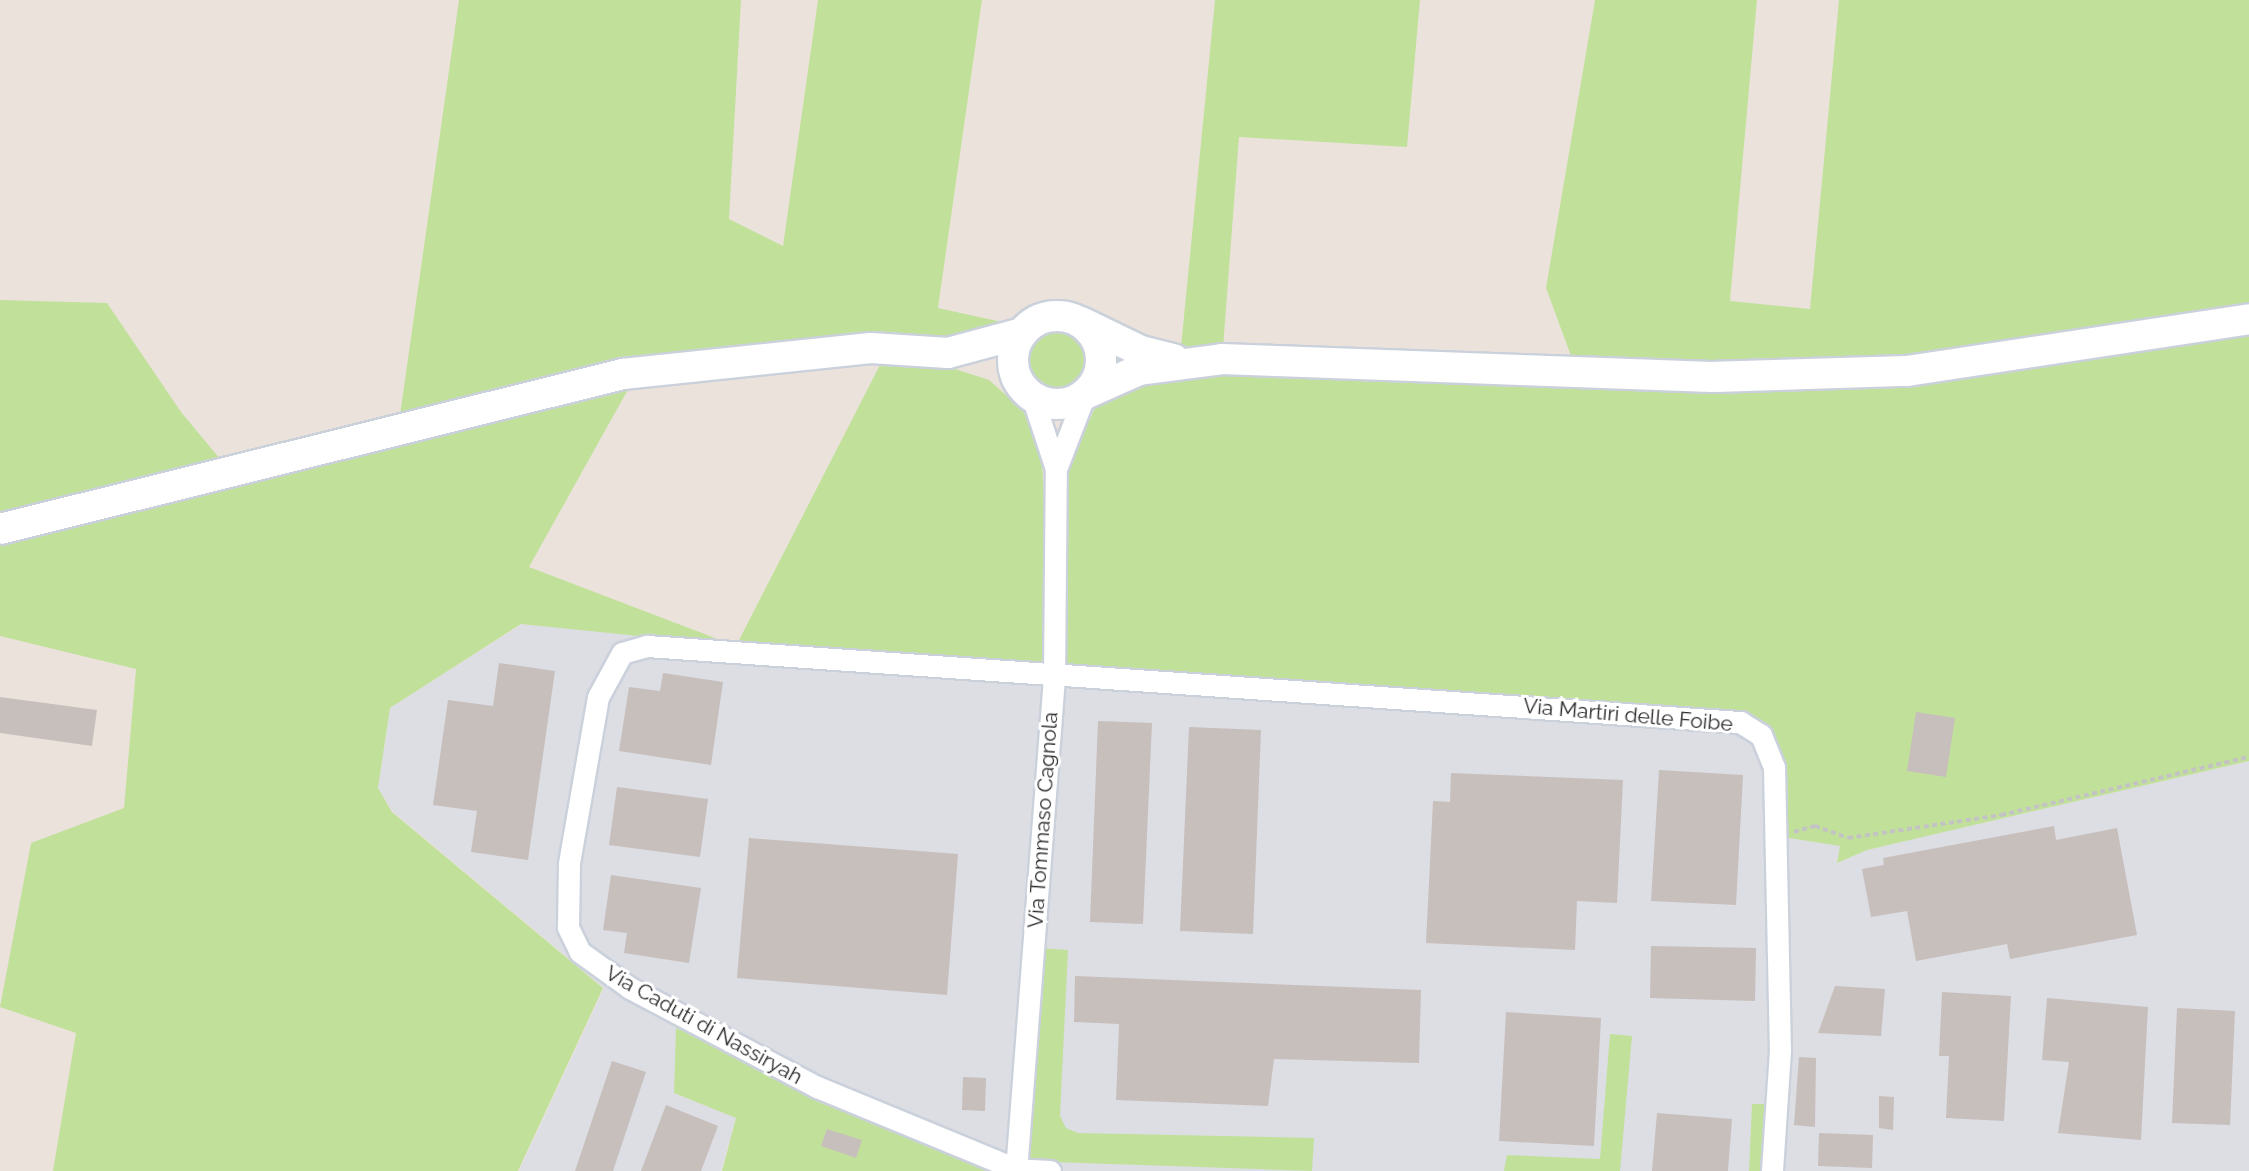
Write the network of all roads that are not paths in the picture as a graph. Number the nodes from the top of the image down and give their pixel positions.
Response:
1 (2249, 319) edge
2 (1080, 322) junction
3 (1022, 333) junction
4 (948, 353) junction
5 (1185, 361) junction
6 (1085, 394) junction
7 (1032, 396) junction
8 (1056, 469) junction
9 (0, 529) edge
10 (1054, 679) junction
11 (1016, 1170) edge
12 (1050, 1171) edge
13 (1772, 1171) edge

1 - 5 main road
2 - 3 main road
2 - 5 main road
2 - 6 main road
3 - 4 main road
3 - 7 main road
4 - 7 main road
4 - 9 main road
5 - 6 main road
6 - 7 main road
6 - 8 street, Via Tommaso Cagnola
7 - 8 street, Via Tommaso Cagnola
8 - 10 street, Via Tommaso Cagnola
10 - 11 street, Via Tommaso Cagnola
10 - 11 street, Via Caduti di Nassiryah
10 - 13 street, Via Martiri delle Foibe
11 - 12 street, Via Caduti di Nassiryah

